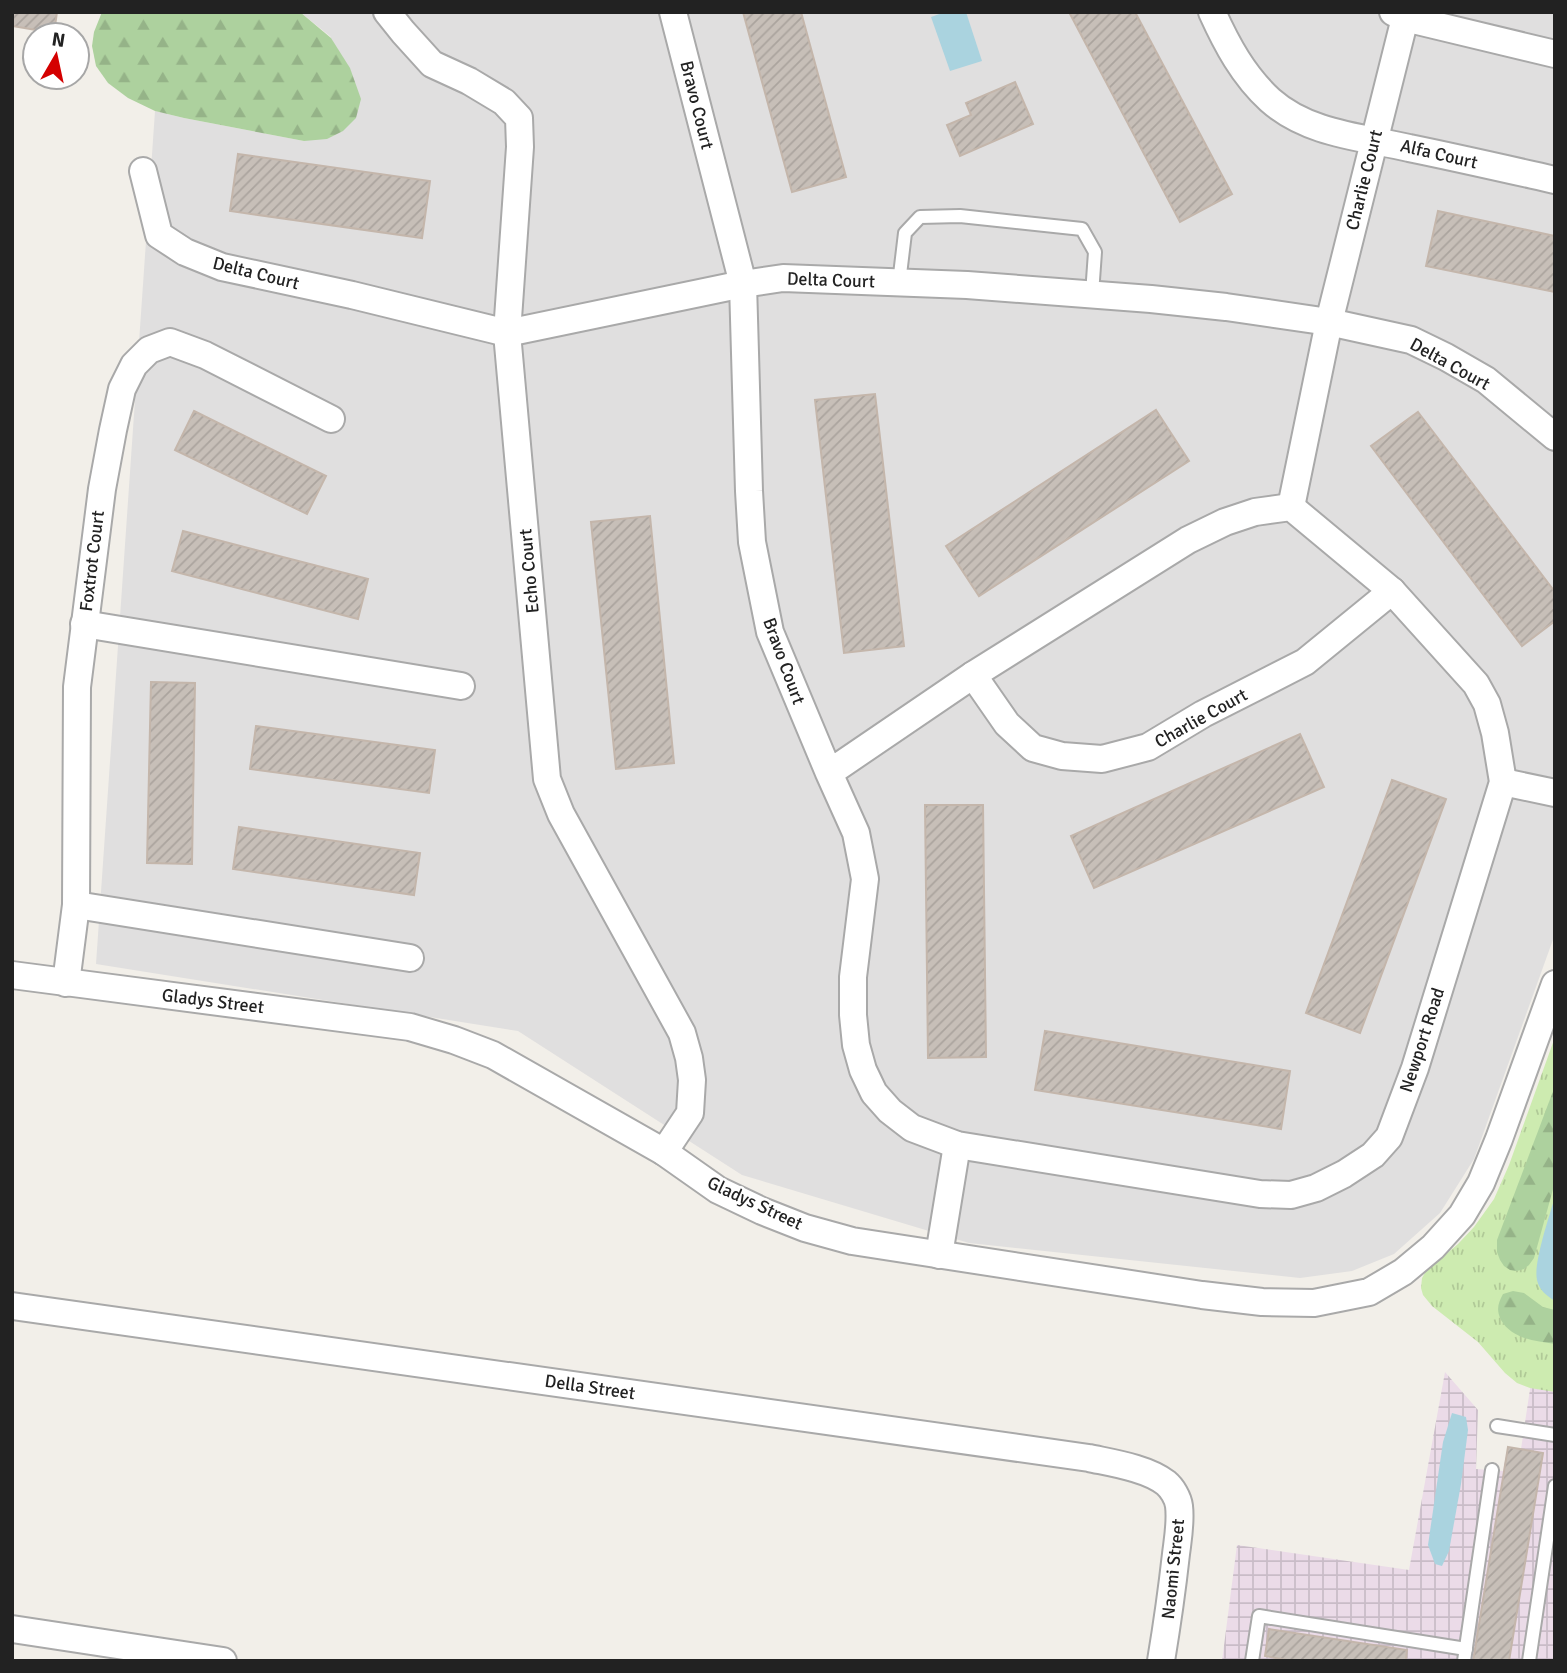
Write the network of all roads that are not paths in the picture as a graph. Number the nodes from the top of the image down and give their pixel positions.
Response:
1 (387, 12) edge
2 (673, 12) edge
3 (1212, 12) edge
4 (1399, 15) edge
5 (1555, 54) edge
6 (1374, 140) junction
7 (143, 171) dead end
8 (1555, 180) edge
9 (899, 283) junction
10 (743, 284) junction
11 (1092, 294) junction
12 (1329, 322) junction
13 (507, 332) junction
14 (331, 419) dead end
15 (1555, 437) edge
16 (1291, 507) junction
17 (1392, 591) junction
18 (84, 624) junction
19 (972, 675) junction
20 (461, 685) dead end
21 (829, 774) junction
22 (1503, 782) junction
23 (1555, 793) edge
24 (76, 905) junction
25 (410, 958) dead end
26 (12, 975) edge
27 (66, 983) junction
28 (1555, 984) edge
29 (957, 1145) junction
30 (664, 1152) junction
31 (939, 1255) junction
32 (12, 1306) edge
33 (1497, 1426) dead end
34 (1555, 1435) edge
35 (1492, 1469) dead end
36 (1165, 1482) joint
37 (1555, 1486) edge
38 (12, 1629) edge
39 (1465, 1655) edge
40 (223, 1661) edge
41 (1161, 1661) edge
42 (1252, 1661) edge
43 (1530, 1661) edge

1 - 13 street, Echo Court
2 - 10 street, Bravo Court
3 - 6 street, Alfa Court
4 - 5 street
4 - 6 street, Charlie Court
6 - 8 street, Alfa Court
6 - 12 street, Charlie Court
7 - 13 street, Delta Court
9 - 10 street, Delta Court
9 - 11 street, Delta Court
9 - 11 lane
10 - 13 street, Delta Court
10 - 21 street, Bravo Court
11 - 12 street, Delta Court
12 - 15 street, Delta Court
12 - 16 street, Charlie Court
13 - 30 street, Echo Court
14 - 18 street, Foxtrot Court
16 - 17 street
16 - 19 street
17 - 19 street, Charlie Court
17 - 22 street
18 - 20 street
18 - 24 street, Foxtrot Court
19 - 21 street
21 - 29 street, Bravo Court
22 - 23 street
22 - 29 street, Newport Road
24 - 25 street
24 - 27 street, Foxtrot Court
26 - 27 street, Gladys Street
27 - 30 street, Gladys Street
28 - 31 street, Gladys Street
29 - 31 street
30 - 31 street, Gladys Street
32 - 36 street, Della Street
33 - 34 lane
35 - 39 lane
36 - 41 street, Naomi Street
37 - 43 lane
38 - 40 street
39 - 42 lane

